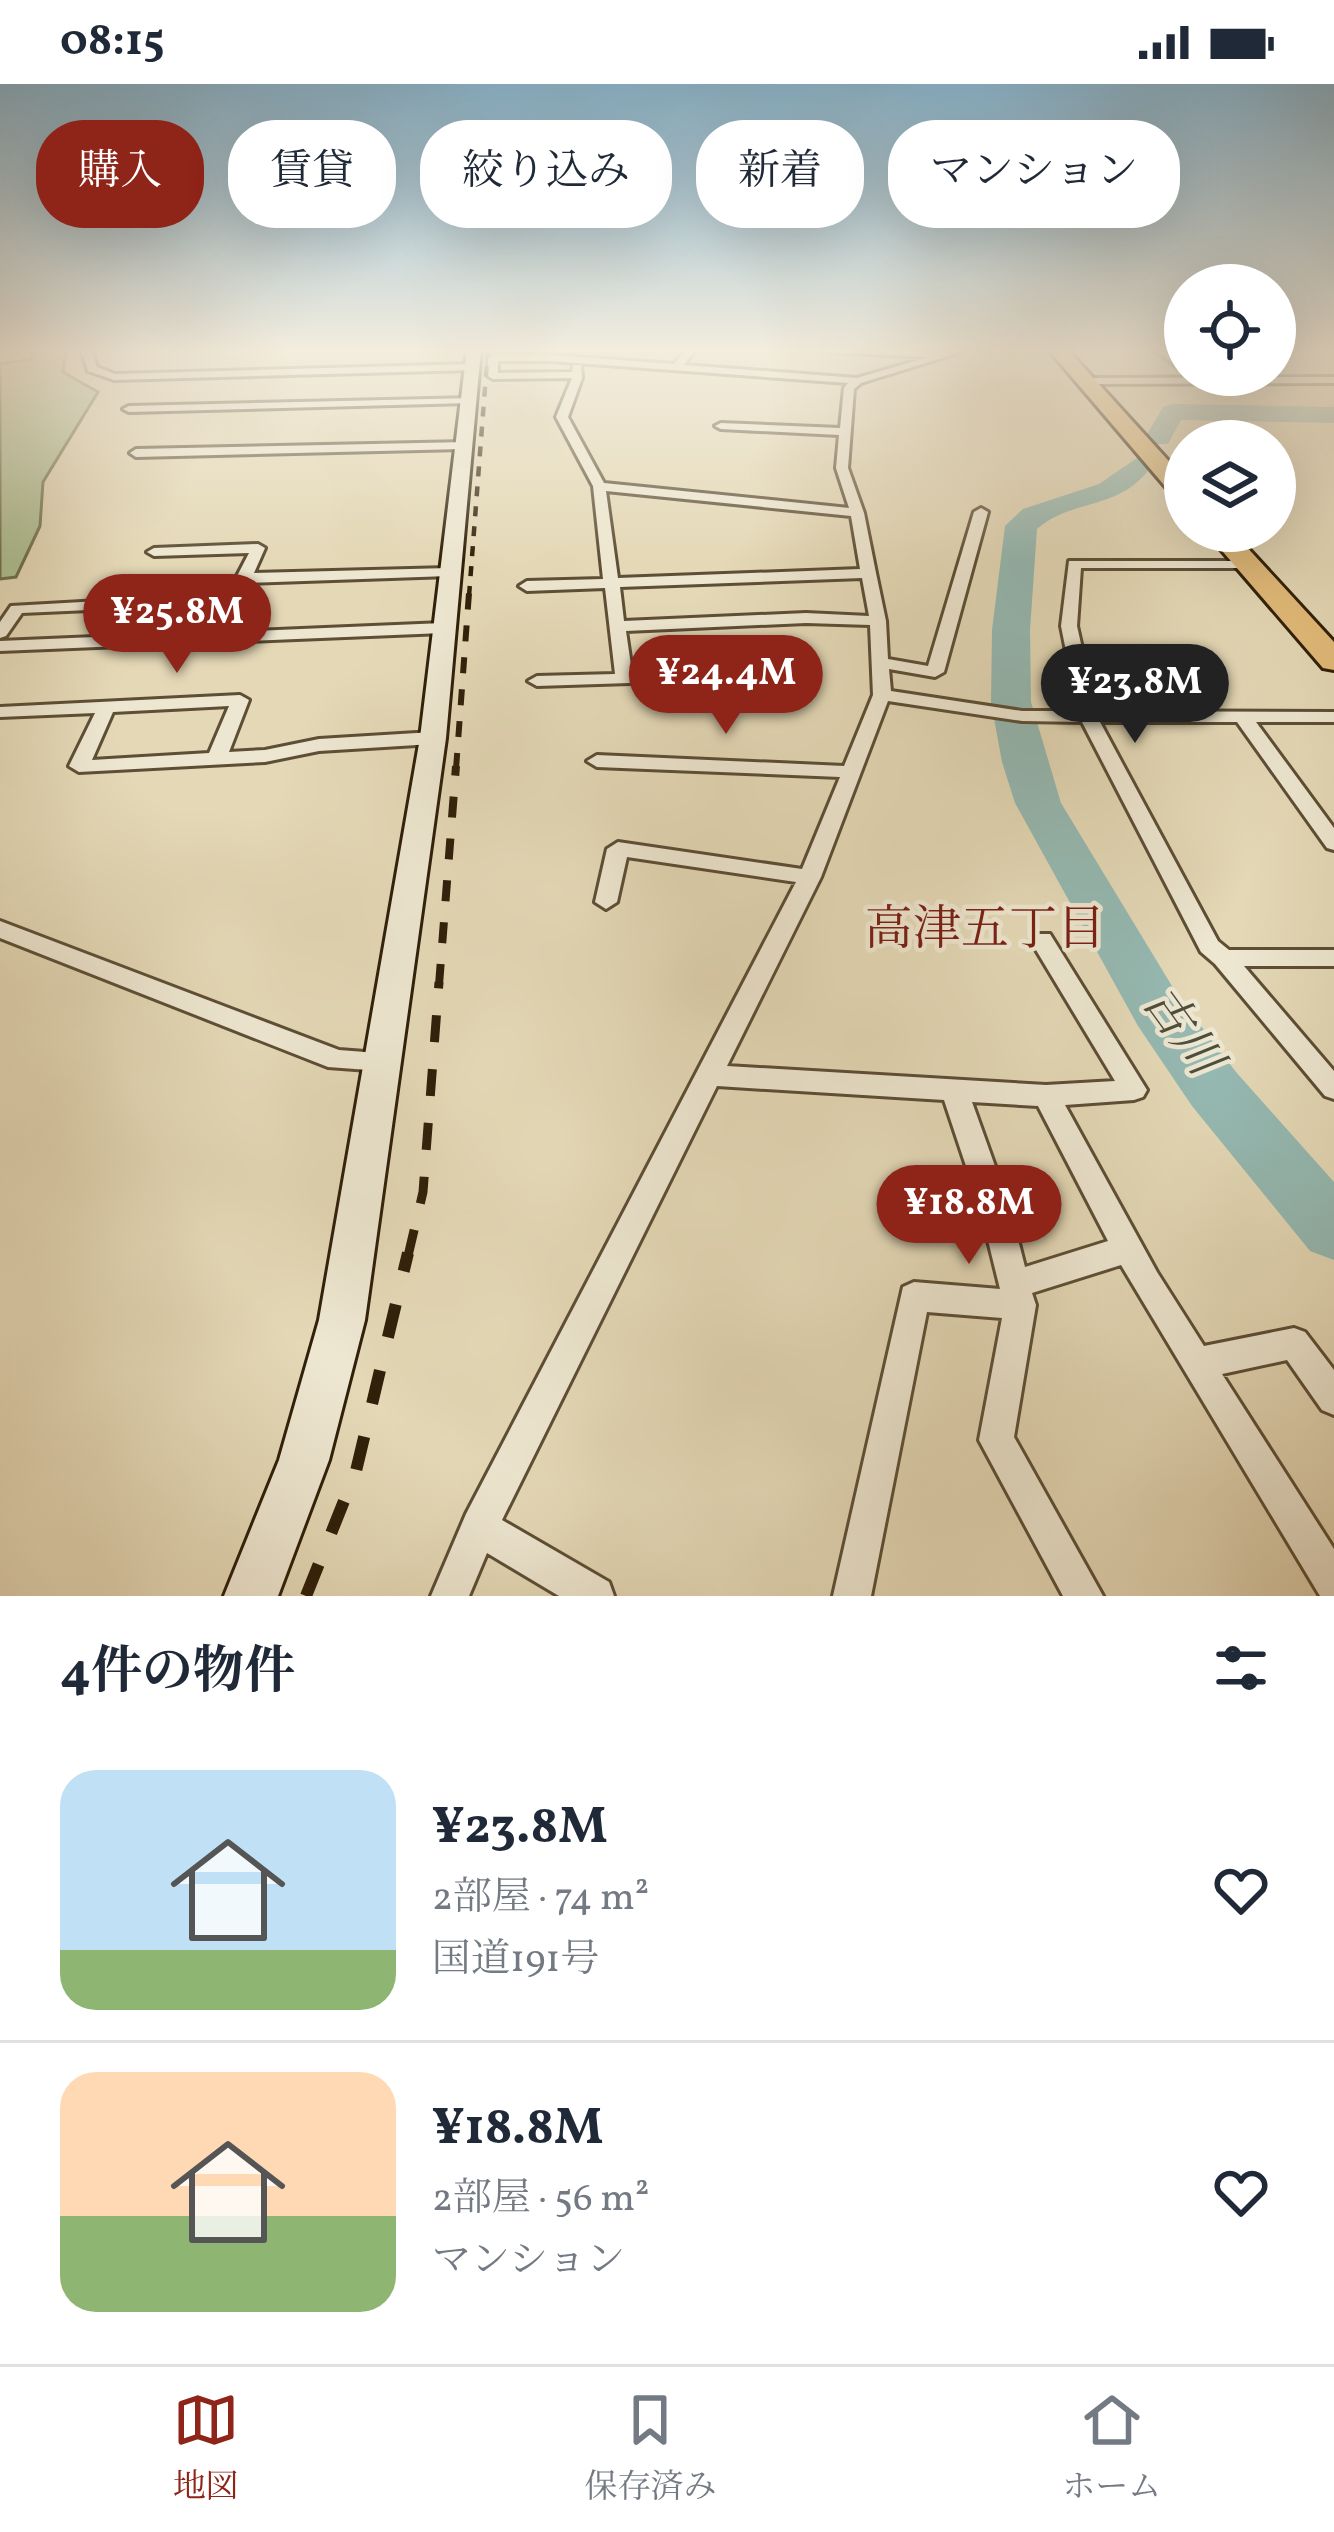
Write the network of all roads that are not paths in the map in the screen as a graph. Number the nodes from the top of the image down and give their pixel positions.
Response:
1 (466, 420) edge
2 (563, 420) edge
3 (845, 420) edge
4 (1118, 420) edge
5 (721, 426) dead end
6 (844, 432) junction
7 (462, 445) junction
8 (136, 453) dead end
9 (1164, 471) edge
10 (599, 486) junction
11 (981, 512) dead end
12 (857, 513) junction
13 (154, 552) dead end
14 (1237, 552) edge
15 (1248, 565) junction
16 (449, 572) junction
17 (868, 573) junction
18 (611, 582) junction
19 (527, 586) dead end
20 (878, 621) junction
21 (620, 626) junction
22 (443, 628) junction
23 (0, 633) edge
24 (172, 639) junction
25 (0, 646) edge
26 (1334, 661) edge
27 (883, 663) junction
28 (537, 681) dead end
29 (882, 695) junction
30 (107, 706) junction
31 (0, 712) edge
32 (1243, 717) junction
33 (1334, 717) edge
34 (1089, 718) junction
35 (433, 738) junction
36 (217, 758) junction
37 (597, 761) dead end
38 (853, 772) junction
39 (1334, 843) edge
40 (810, 877) junction
41 (606, 902) dead end
42 (0, 929) edge
43 (1042, 940) dead end
44 (1223, 958) junction
45 (1334, 958) edge
46 (382, 1061) junction
47 (712, 1075) junction
48 (1334, 1089) edge
49 (955, 1092) junction
50 (1046, 1096) junction
51 (1127, 1249) junction
52 (1017, 1295) junction
53 (1199, 1363) junction
54 (1334, 1398) edge
55 (479, 1527) junction
56 (1334, 1583) edge
57 (251, 1596) edge
58 (450, 1596) edge
59 (595, 1596) edge
60 (852, 1596) edge
61 (1084, 1596) edge

1 - 7 street
2 - 10 street
3 - 6 street
4 - 9 highway
5 - 6 street
6 - 12 street
7 - 8 street
7 - 16 street
10 - 12 street
10 - 18 street
11 - 27 street
12 - 17 street
13 - 16 street
14 - 15 highway
15 - 26 highway
15 - 34 street
16 - 22 street
17 - 18 street
17 - 20 street
18 - 19 street
18 - 21 street
20 - 21 street
20 - 27 street
21 - 28 street
22 - 24 street
22 - 35 street
23 - 24 street
24 - 25 street
27 - 29 street
29 - 34 street
29 - 38 street
30 - 31 street
30 - 36 street
30 - 36 street
32 - 33 street
32 - 34 street
32 - 39 street
34 - 44 street
35 - 36 street
35 - 46 street
37 - 38 street
38 - 40 street
40 - 41 street
40 - 47 street
42 - 46 street
43 - 50 street
44 - 45 street
44 - 48 street
46 - 57 street
47 - 49 street
47 - 55 street
49 - 50 street
49 - 52 street
50 - 51 street
51 - 52 street
51 - 53 street
52 - 60 street
52 - 61 street
53 - 54 street
53 - 56 street
55 - 58 street
55 - 59 street

